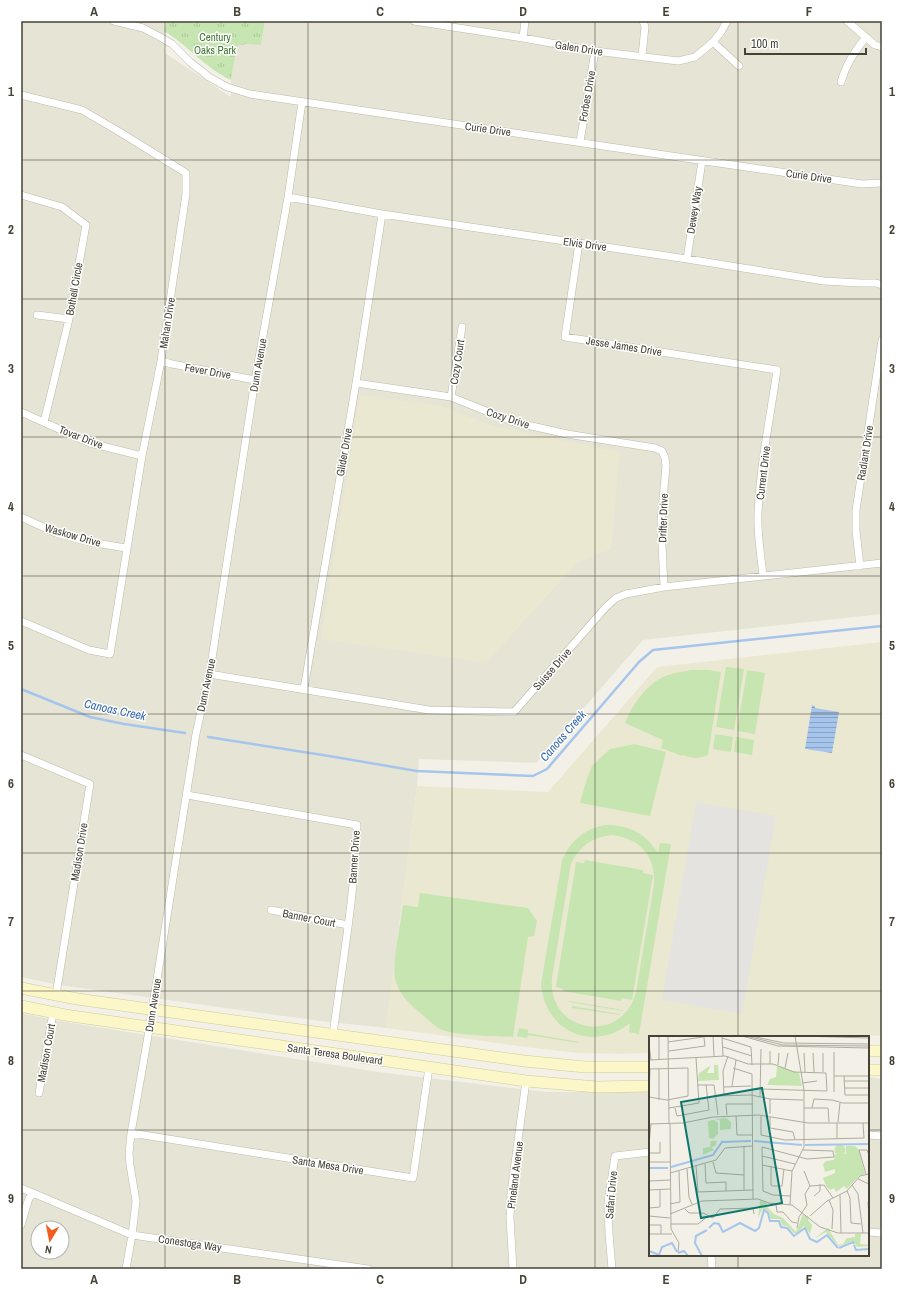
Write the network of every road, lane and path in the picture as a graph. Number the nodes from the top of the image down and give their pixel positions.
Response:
1 (114, 21) edge
2 (414, 21) edge
3 (525, 21) edge
4 (643, 21) edge
5 (727, 21) edge
6 (847, 21) edge
7 (523, 38) junction
8 (866, 38) junction
9 (713, 42) junction
10 (882, 47) edge
11 (595, 51) junction
12 (642, 56) junction
13 (739, 66) dead end
14 (841, 82) dead end
15 (21, 95) edge
16 (302, 102) junction
17 (580, 142) junction
18 (702, 161) junction
19 (882, 183) edge
20 (21, 195) edge
21 (288, 197) junction
22 (382, 214) junction
23 (580, 243) junction
24 (687, 259) junction
25 (882, 285) edge
26 (37, 315) dead end
27 (69, 319) junction
28 (462, 327) dead end
29 (882, 340) edge
30 (161, 361) junction
31 (777, 370) joint
32 (255, 380) junction
33 (356, 383) junction
34 (451, 397) junction
35 (21, 412) edge
36 (44, 422) junction
37 (662, 451) joint
38 (142, 456) junction
39 (21, 517) edge
40 (126, 548) junction
41 (882, 563) edge
42 (860, 566) junction
43 (763, 576) junction
44 (664, 587) junction
45 (21, 622) edge
46 (209, 674) junction
47 (304, 689) junction
48 (21, 754) edge
49 (187, 795) junction
50 (271, 910) dead end
51 (348, 925) junction
52 (21, 988) edge
53 (56, 995) junction
54 (21, 1006) edge
55 (152, 1009) junction
56 (53, 1013) junction
57 (149, 1027) junction
58 (333, 1035) junction
59 (869, 1051) edge
60 (882, 1051) edge
61 (429, 1067) junction
62 (649, 1067) edge
63 (869, 1070) edge
64 (882, 1070) edge
65 (526, 1081) junction
66 (649, 1086) edge
67 (39, 1093) dead end
68 (131, 1133) junction
69 (869, 1135) edge
70 (882, 1136) edge
71 (649, 1152) edge
72 (21, 1188) edge
73 (32, 1193) junction
74 (21, 1225) edge
75 (869, 1232) edge
76 (882, 1233) edge
77 (132, 1235) junction
78 (711, 1256) edge
79 (126, 1269) edge
80 (368, 1269) edge
81 (512, 1269) edge
82 (612, 1269) edge
83 (712, 1269) edge

1 - 16 street, Curie Drive
2 - 7 street, Galen Drive
3 - 7 street
4 - 12 street
5 - 9 street, Galen Drive
6 - 8 street
7 - 11 street, Galen Drive
8 - 10 street
8 - 14 street
9 - 12 street, Galen Drive
9 - 13 street
11 - 12 street, Galen Drive
11 - 17 street, Forbes Drive
15 - 30 street, Mahan Drive
16 - 17 street, Curie Drive
16 - 21 street, Dunn Avenue
17 - 18 street, Curie Drive
18 - 19 street, Curie Drive
18 - 24 street, Dewey Way
20 - 27 street, Bothell Circle
21 - 22 street, Elvis Drive
21 - 32 street, Dunn Avenue
22 - 23 street, Elvis Drive
22 - 33 street, Glider Drive
23 - 24 street, Elvis Drive
23 - 31 street, Jesse James Drive
24 - 25 street, Elvis Drive
26 - 27 street
27 - 36 street, Bothell Circle
28 - 34 street, Cozy Court
29 - 42 street, Radiant Drive
30 - 32 street, Fever Drive
30 - 38 street, Mahan Drive
31 - 43 street, Current Drive
32 - 46 street, Dunn Avenue
33 - 34 street, Cozy Drive
33 - 47 street, Glider Drive
34 - 37 street, Cozy Drive
35 - 36 street, Tovar Drive
36 - 38 street, Tovar Drive
37 - 44 street, Drifter Drive
38 - 40 street, Mahan Drive
39 - 40 street, Waskow Drive
40 - 45 street, Mahan Drive
41 - 42 street, Suisse Drive
42 - 43 street, Suisse Drive
43 - 44 street, Suisse Drive
44 - 47 street, Suisse Drive
46 - 47 street, Suisse Drive
46 - 49 street, Dunn Avenue
48 - 53 street, Madison Drive
49 - 51 street, Banner Drive
49 - 55 street, Dunn Avenue
50 - 51 street, Banner Court
51 - 58 street, Banner Drive
52 - 53 main road, Santa Teresa Boulevard
53 - 55 main road, Santa Teresa Boulevard
54 - 56 main road, Santa Teresa Boulevard
55 - 57 street, Dunn Avenue
55 - 58 main road, Santa Teresa Boulevard
56 - 57 main road, Santa Teresa Boulevard
56 - 67 street, Madison Court
57 - 61 main road, Santa Teresa Boulevard
57 - 68 street, Dunn Avenue
58 - 62 main road, Santa Teresa Boulevard
59 - 60 main road
61 - 65 main road, Santa Teresa Boulevard
61 - 68 street, Santa Mesa Drive
63 - 64 main road
65 - 66 main road, Santa Teresa Boulevard
65 - 81 street, Pineland Avenue
68 - 77 street, Dunn Avenue
69 - 70 street
71 - 82 street, Safari Drive
72 - 73 street, Conestoga Way
73 - 74 street
73 - 77 street, Conestoga Way
75 - 76 street
77 - 79 street, Dunn Avenue
77 - 80 street, Conestoga Way
78 - 83 street

